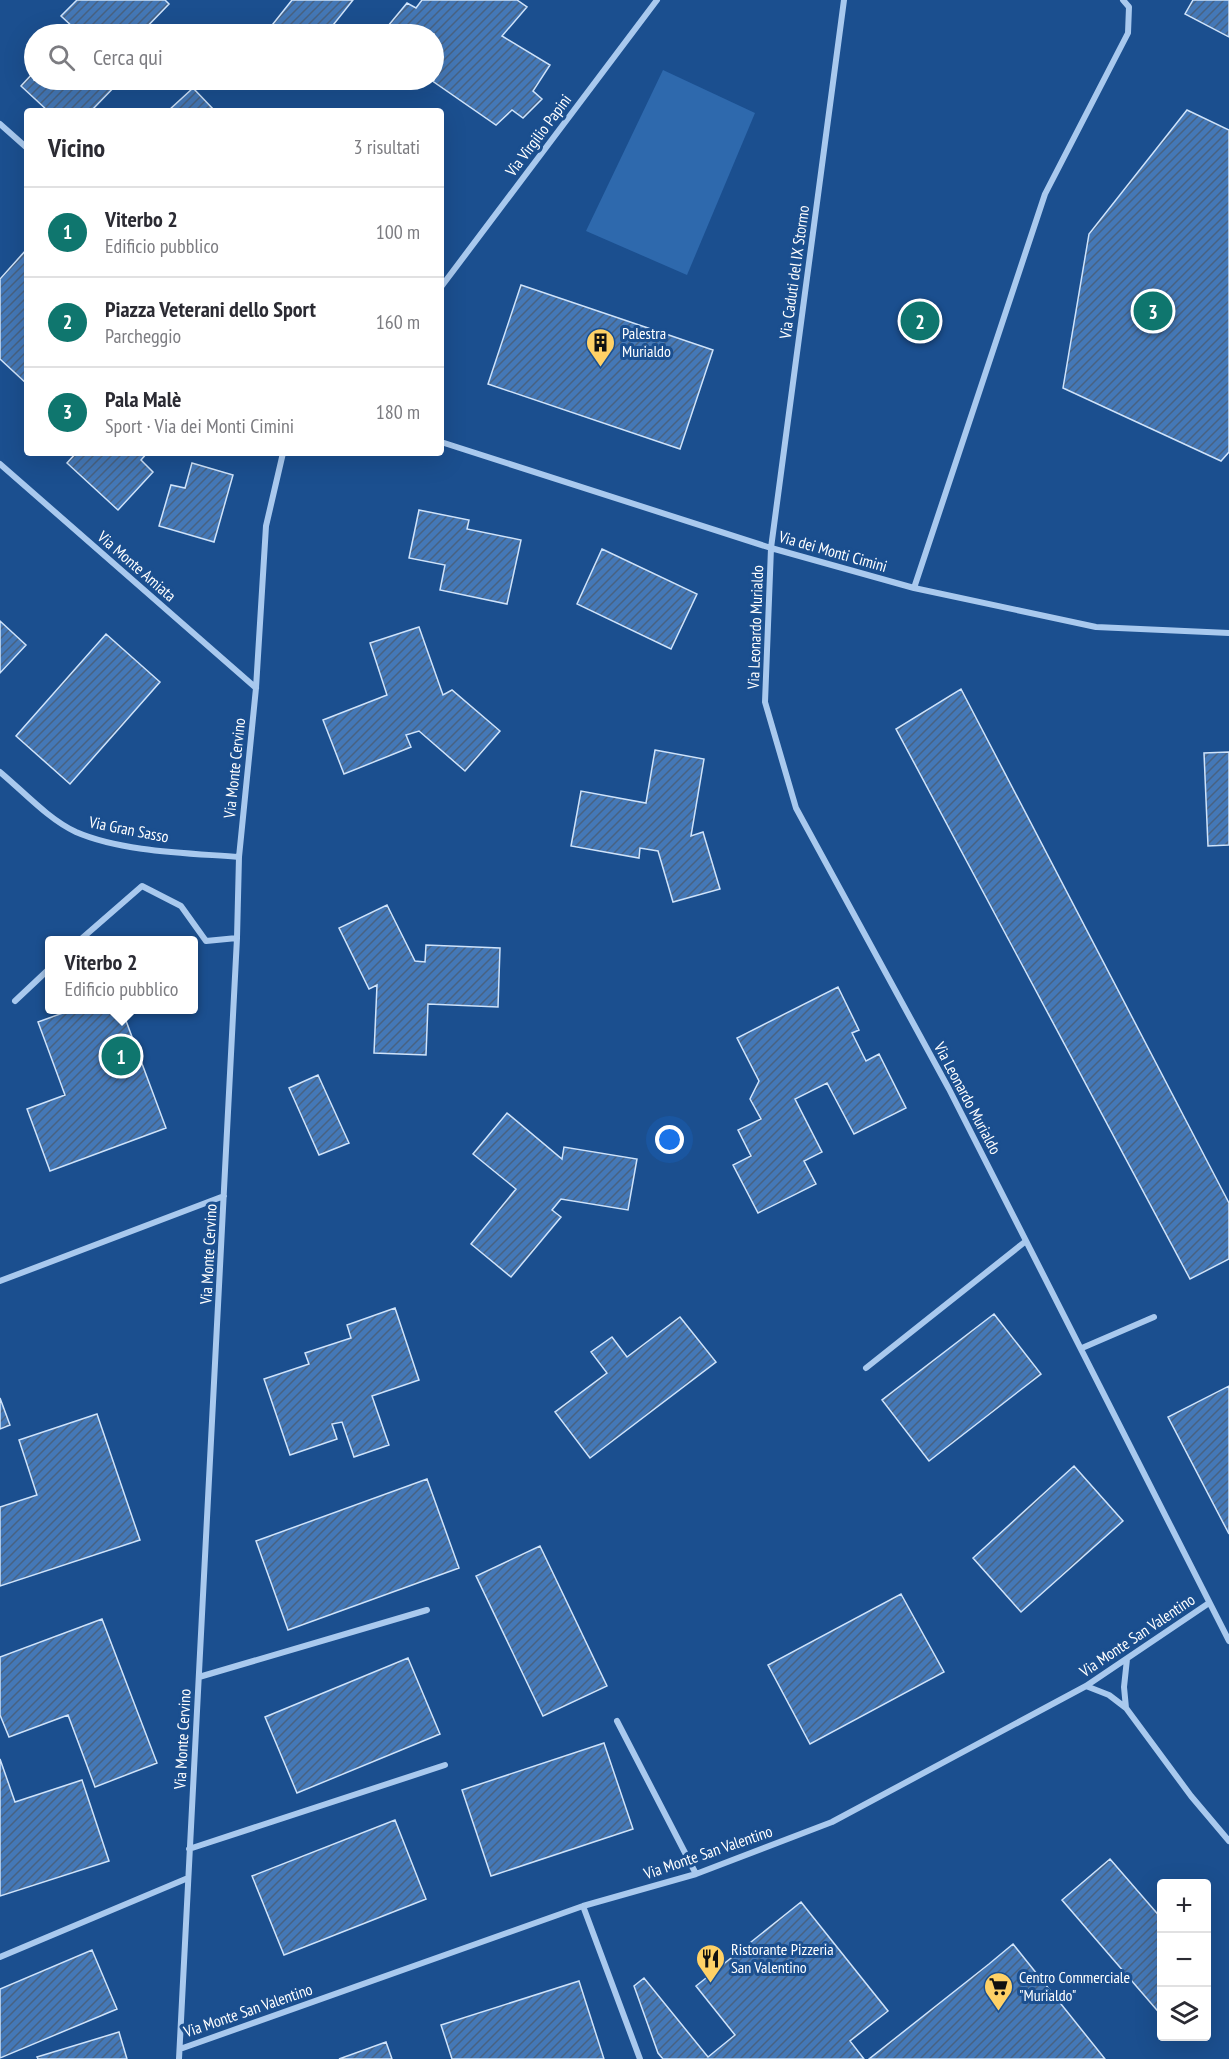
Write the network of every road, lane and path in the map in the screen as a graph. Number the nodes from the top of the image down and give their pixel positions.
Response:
1 (657, 0) edge
2 (844, 0) edge
3 (1123, 0) edge
4 (0, 124) edge
5 (24, 145) edge
6 (444, 283) edge
7 (444, 443) edge
8 (282, 456) edge
9 (0, 464) edge
10 (771, 548) junction
11 (914, 588) junction
12 (1229, 633) edge
13 (256, 688) junction
14 (0, 772) edge
15 (239, 857) junction
16 (85, 936) edge
17 (237, 938) junction
18 (45, 973) edge
19 (15, 1001) dead end
20 (224, 1196) junction
21 (1026, 1241) junction
22 (0, 1281) edge
23 (1154, 1317) dead end
24 (1082, 1348) junction
25 (866, 1368) dead end
26 (1209, 1603) junction
27 (427, 1610) dead end
28 (1229, 1641) edge
29 (1127, 1658) junction
30 (199, 1677) junction
31 (1086, 1686) junction
32 (1126, 1708) junction
33 (617, 1721) dead end
34 (445, 1765) dead end
35 (1229, 1841) edge
36 (189, 1848) junction
37 (696, 1874) junction
38 (188, 1878) junction
39 (582, 1906) junction
40 (0, 1957) edge
41 (180, 2049) junction
42 (179, 2059) edge
43 (640, 2059) edge

1 - 6 street, Via Virgilio Papini
2 - 10 street, Via Caduti del IX Stormo
3 - 11 street
4 - 5 street
7 - 10 street, Via dei Monti Cimini
8 - 13 street, Via Monte Cervino
9 - 13 street, Via Monte Amiata
10 - 11 street, Via dei Monti Cimini
10 - 21 street, Via Leonardo Murialdo
11 - 12 street, Via dei Monti Cimini
13 - 15 street, Via Monte Cervino
14 - 15 street, Via Gran Sasso
15 - 17 street, Via Monte Cervino
16 - 17 street
17 - 20 street, Via Monte Cervino
18 - 19 street
20 - 22 street
20 - 30 street, Via Monte Cervino
21 - 24 street, Via Leonardo Murialdo
21 - 25 street
23 - 24 street
24 - 26 street, Via Leonardo Murialdo
26 - 28 street, Via Leonardo Murialdo
26 - 29 street, Via Monte San Valentino
27 - 30 street
29 - 31 street, Via Monte San Valentino
29 - 32 street
30 - 36 street, Via Monte Cervino
31 - 32 street
31 - 37 street, Via Monte San Valentino
32 - 35 street
33 - 37 street
34 - 36 street
36 - 38 street, Via Monte Cervino
37 - 39 street, Via Monte San Valentino
38 - 40 street
38 - 41 street, Via Monte Cervino
39 - 41 street, Via Monte San Valentino
39 - 43 street
41 - 42 street, Via Monte Cervino

